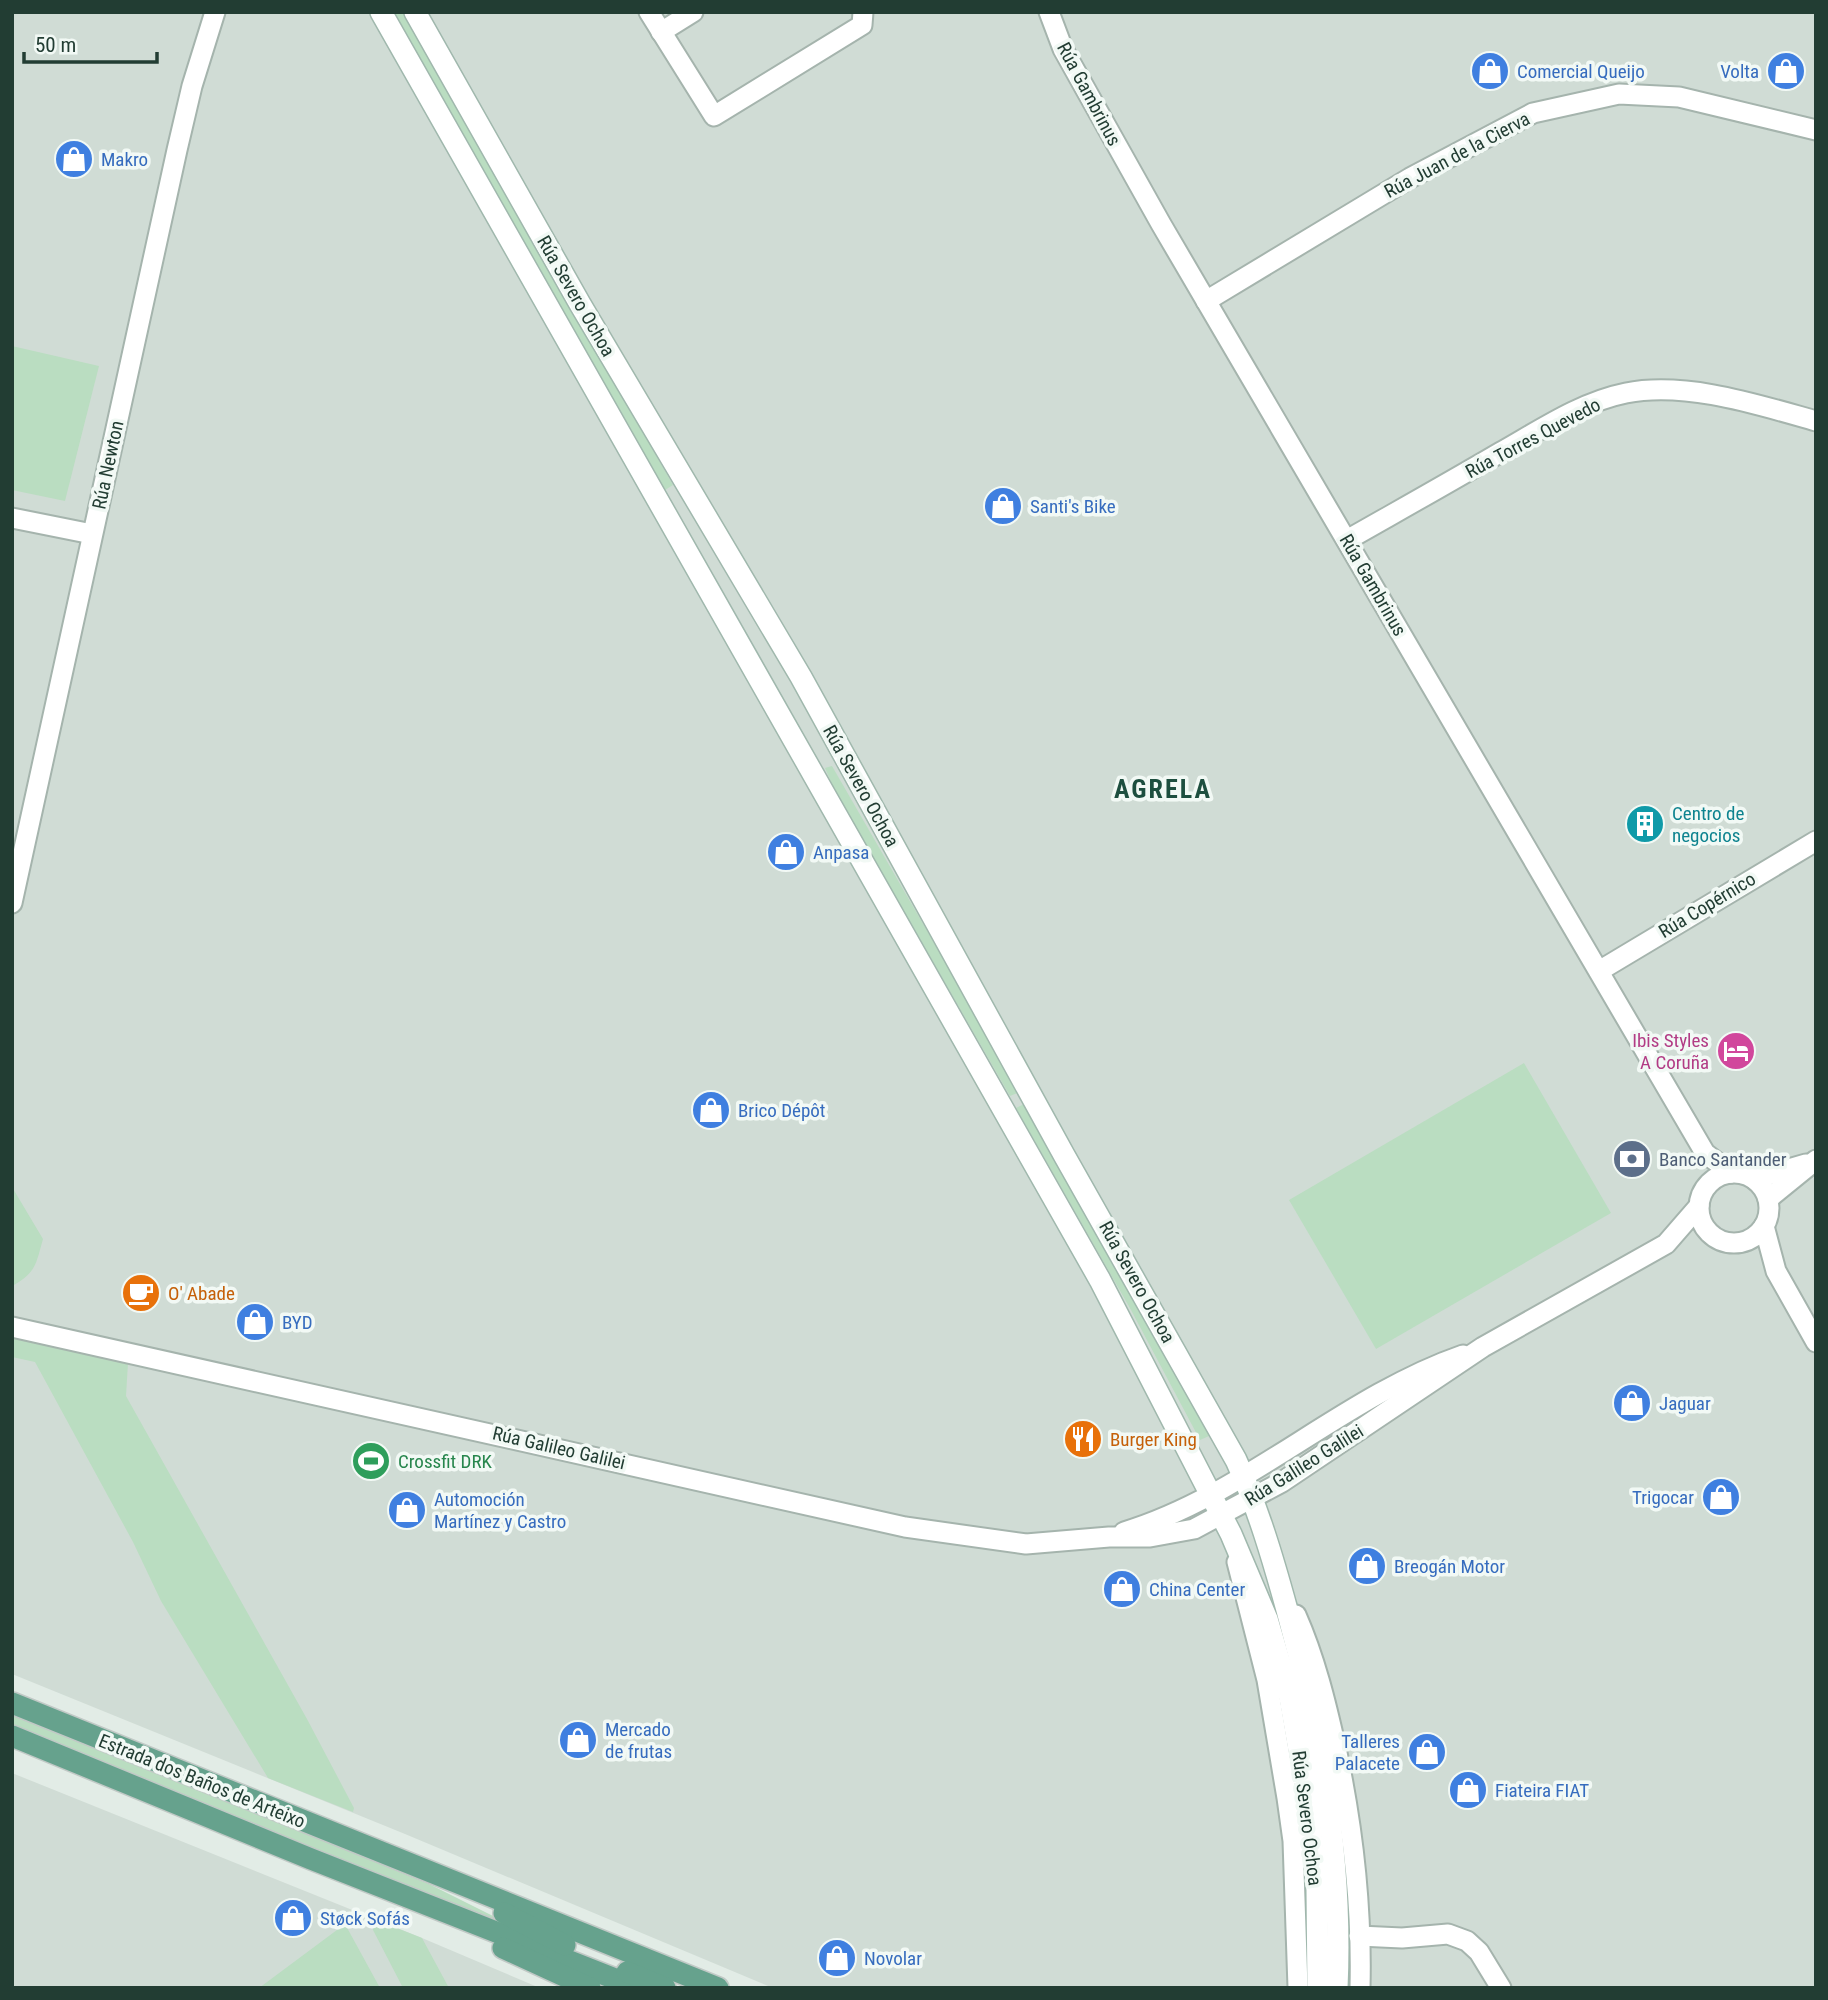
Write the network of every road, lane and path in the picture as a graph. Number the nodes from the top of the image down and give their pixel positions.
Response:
1 (381, 12) edge
2 (415, 12) edge
3 (649, 12) edge
4 (693, 12) edge
5 (863, 12) edge
6 (1049, 12) edge
7 (214, 18) edge
8 (661, 32) junction
9 (1816, 130) edge
10 (1206, 301) junction
11 (1816, 421) edge
12 (12, 517) edge
13 (92, 534) junction
14 (677, 534) junction
15 (1347, 540) junction
16 (1816, 841) edge
17 (12, 903) edge
18 (940, 929) junction
19 (1599, 971) junction
20 (1705, 1153) junction
21 (1815, 1161) edge
22 (1731, 1173) junction
23 (1754, 1180) junction
24 (1708, 1185) junction
25 (1768, 1199) junction
26 (1699, 1206) junction
27 (1764, 1226) junction
28 (1716, 1238) junction
29 (1738, 1242) junction
30 (1666, 1244) junction
31 (1776, 1271) junction
32 (12, 1327) edge
33 (1816, 1342) edge
34 (1483, 1348) junction
35 (1243, 1475) junction
36 (1212, 1493) junction
37 (1252, 1499) junction
38 (1227, 1525) junction
39 (1109, 1537) junction
40 (1277, 1575) junction
41 (12, 1703) edge
42 (12, 1736) edge
43 (392, 1858) junction
44 (311, 1859) junction
45 (1359, 1936) junction
46 (590, 1988) edge
47 (638, 1988) edge
48 (665, 1988) edge
49 (718, 1988) edge
50 (1298, 1988) edge
51 (1318, 1988) edge
52 (1337, 1988) edge
53 (1360, 1988) edge
54 (1501, 1988) edge

1 - 14 main road, Rúa Severo Ochoa
2 - 18 main road, Rúa Severo Ochoa
3 - 8 street
4 - 8 street
5 - 8 street
6 - 10 street, Rúa Gambrinus
7 - 13 street, Rúa Newton
9 - 10 street, Rúa Juan de la Cierva
10 - 15 street, Rúa Gambrinus
11 - 15 street, Rúa Torres Quevedo
12 - 13 street
13 - 17 street, Rúa Newton
14 - 18 main road
14 - 36 main road, Rúa Severo Ochoa
15 - 19 street, Rúa Gambrinus
16 - 19 street, Rúa Copérnico
18 - 35 main road, Rúa Severo Ochoa
19 - 20 street, Rúa Gambrinus
20 - 22 street, Rúa Gambrinus
20 - 24 street, Rúa Gambrinus
21 - 23 street
21 - 25 street
22 - 23 street
22 - 24 street
23 - 25 street
24 - 26 street, Rúa Galileo Galilei
25 - 27 street
26 - 28 street
26 - 30 street, Rúa Galileo Galilei
27 - 29 street
27 - 31 street
28 - 29 street, Rúa Galileo Galilei
28 - 30 street, Rúa Galileo Galilei
29 - 31 street
30 - 34 street, Rúa Galileo Galilei
31 - 33 street
32 - 39 street, Rúa Galileo Galilei
34 - 35 street, Rúa Galileo Galilei
34 - 37 street, Rúa Galileo Galilei
35 - 36 street, Rúa Galileo Galilei
35 - 37 main road, Rúa Severo Ochoa
36 - 38 main road, Rúa Severo Ochoa
36 - 39 street, Rúa Galileo Galilei
37 - 38 street, Rúa Galileo Galilei
37 - 40 main road, Rúa Severo Ochoa
38 - 39 street, Rúa Galileo Galilei
38 - 50 street, Rúa Severo Ochoa
38 - 51 main road, Rúa Severo Ochoa
40 - 45 street, Rúa Severo Ochoa
40 - 52 main road, Rúa Severo Ochoa
41 - 43 main road, Estrada dos Baños de Arteixo
42 - 44 main road, Estrada dos Baños de Arteixo
43 - 48 main road, Estrada dos Baños de Arteixo
43 - 49 main road, Estrada dos Baños de Arteixo
44 - 46 main road, Estrada dos Baños de Arteixo
44 - 47 main road, Estrada dos Baños de Arteixo
45 - 53 street, Rúa Severo Ochoa
45 - 54 street

